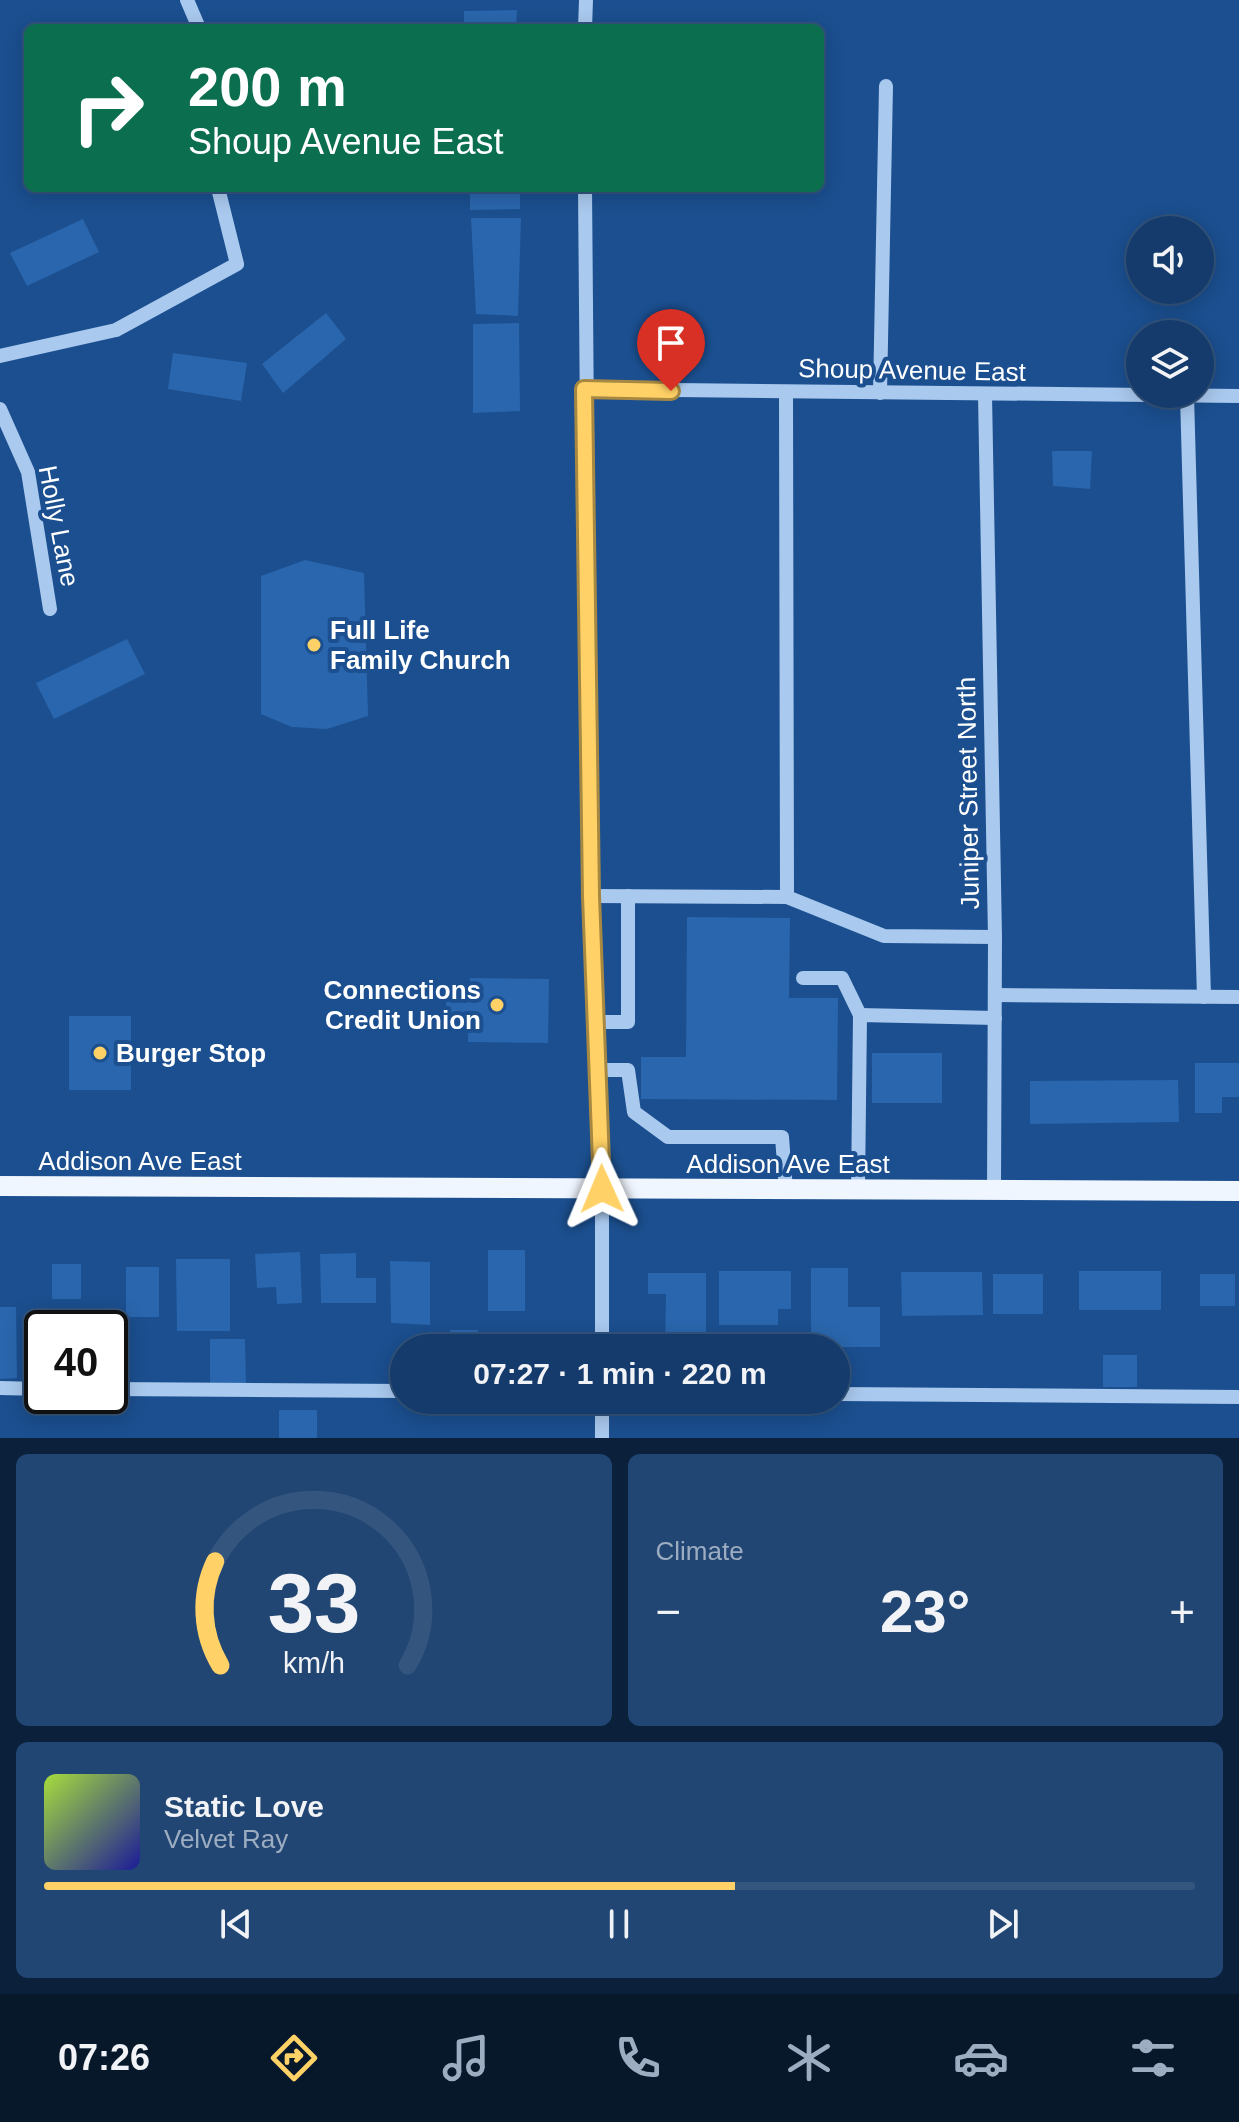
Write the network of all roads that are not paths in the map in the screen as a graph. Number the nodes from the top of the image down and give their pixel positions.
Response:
1 (187, 0) edge
2 (586, 0) edge
3 (198, 22) edge
4 (585, 24) edge
5 (886, 86) dead end
6 (219, 192) edge
7 (585, 192) edge
8 (0, 356) edge
9 (584, 389) junction
10 (786, 392) junction
11 (880, 393) junction
12 (985, 395) junction
13 (1126, 396) edge
14 (1214, 396) edge
15 (1239, 396) edge
16 (1187, 408) edge
17 (0, 409) edge
18 (50, 609) dead end
19 (591, 896) junction
20 (628, 896) junction
21 (787, 897) junction
22 (995, 937) junction
23 (803, 978) dead end
24 (995, 995) junction
25 (1204, 997) junction
26 (1239, 997) edge
27 (860, 1015) junction
28 (995, 1018) junction
29 (596, 1022) junction
30 (598, 1070) junction
31 (602, 1180) junction
32 (0, 1186) edge
33 (786, 1190) junction
34 (858, 1190) junction
35 (994, 1190) junction
36 (1239, 1191) edge
37 (602, 1334) edge
38 (0, 1388) edge
39 (24, 1389) edge
40 (128, 1389) edge
41 (390, 1391) edge
42 (850, 1394) edge
43 (1239, 1397) edge
44 (602, 1414) edge
45 (602, 1438) edge

1 - 3 street
2 - 4 street
5 - 11 street
6 - 8 street
7 - 9 street
9 - 10 street, Shoup Avenue East
9 - 19 street
10 - 11 street, Shoup Avenue East
10 - 21 street
11 - 12 street, Shoup Avenue East
12 - 13 street, Shoup Avenue East
12 - 22 street, Juniper Street North
14 - 15 street, Shoup Avenue East
16 - 25 street
17 - 18 street, Holly Lane
19 - 20 street
19 - 29 street
20 - 21 street
20 - 29 street
21 - 22 street
22 - 24 street, Juniper Street North
23 - 27 street
24 - 25 street
24 - 28 street, Juniper Street North
25 - 26 street
27 - 28 street
27 - 34 street
28 - 35 street, Juniper Street North
29 - 30 street
30 - 31 street
30 - 33 street
31 - 32 main road, Addison Ave East
31 - 33 main road, Addison Ave East
31 - 37 street
33 - 34 main road, Addison Ave East
34 - 35 main road, Addison Ave East
35 - 36 main road, Addison Ave East
38 - 39 street
40 - 41 street
42 - 43 street
44 - 45 street

